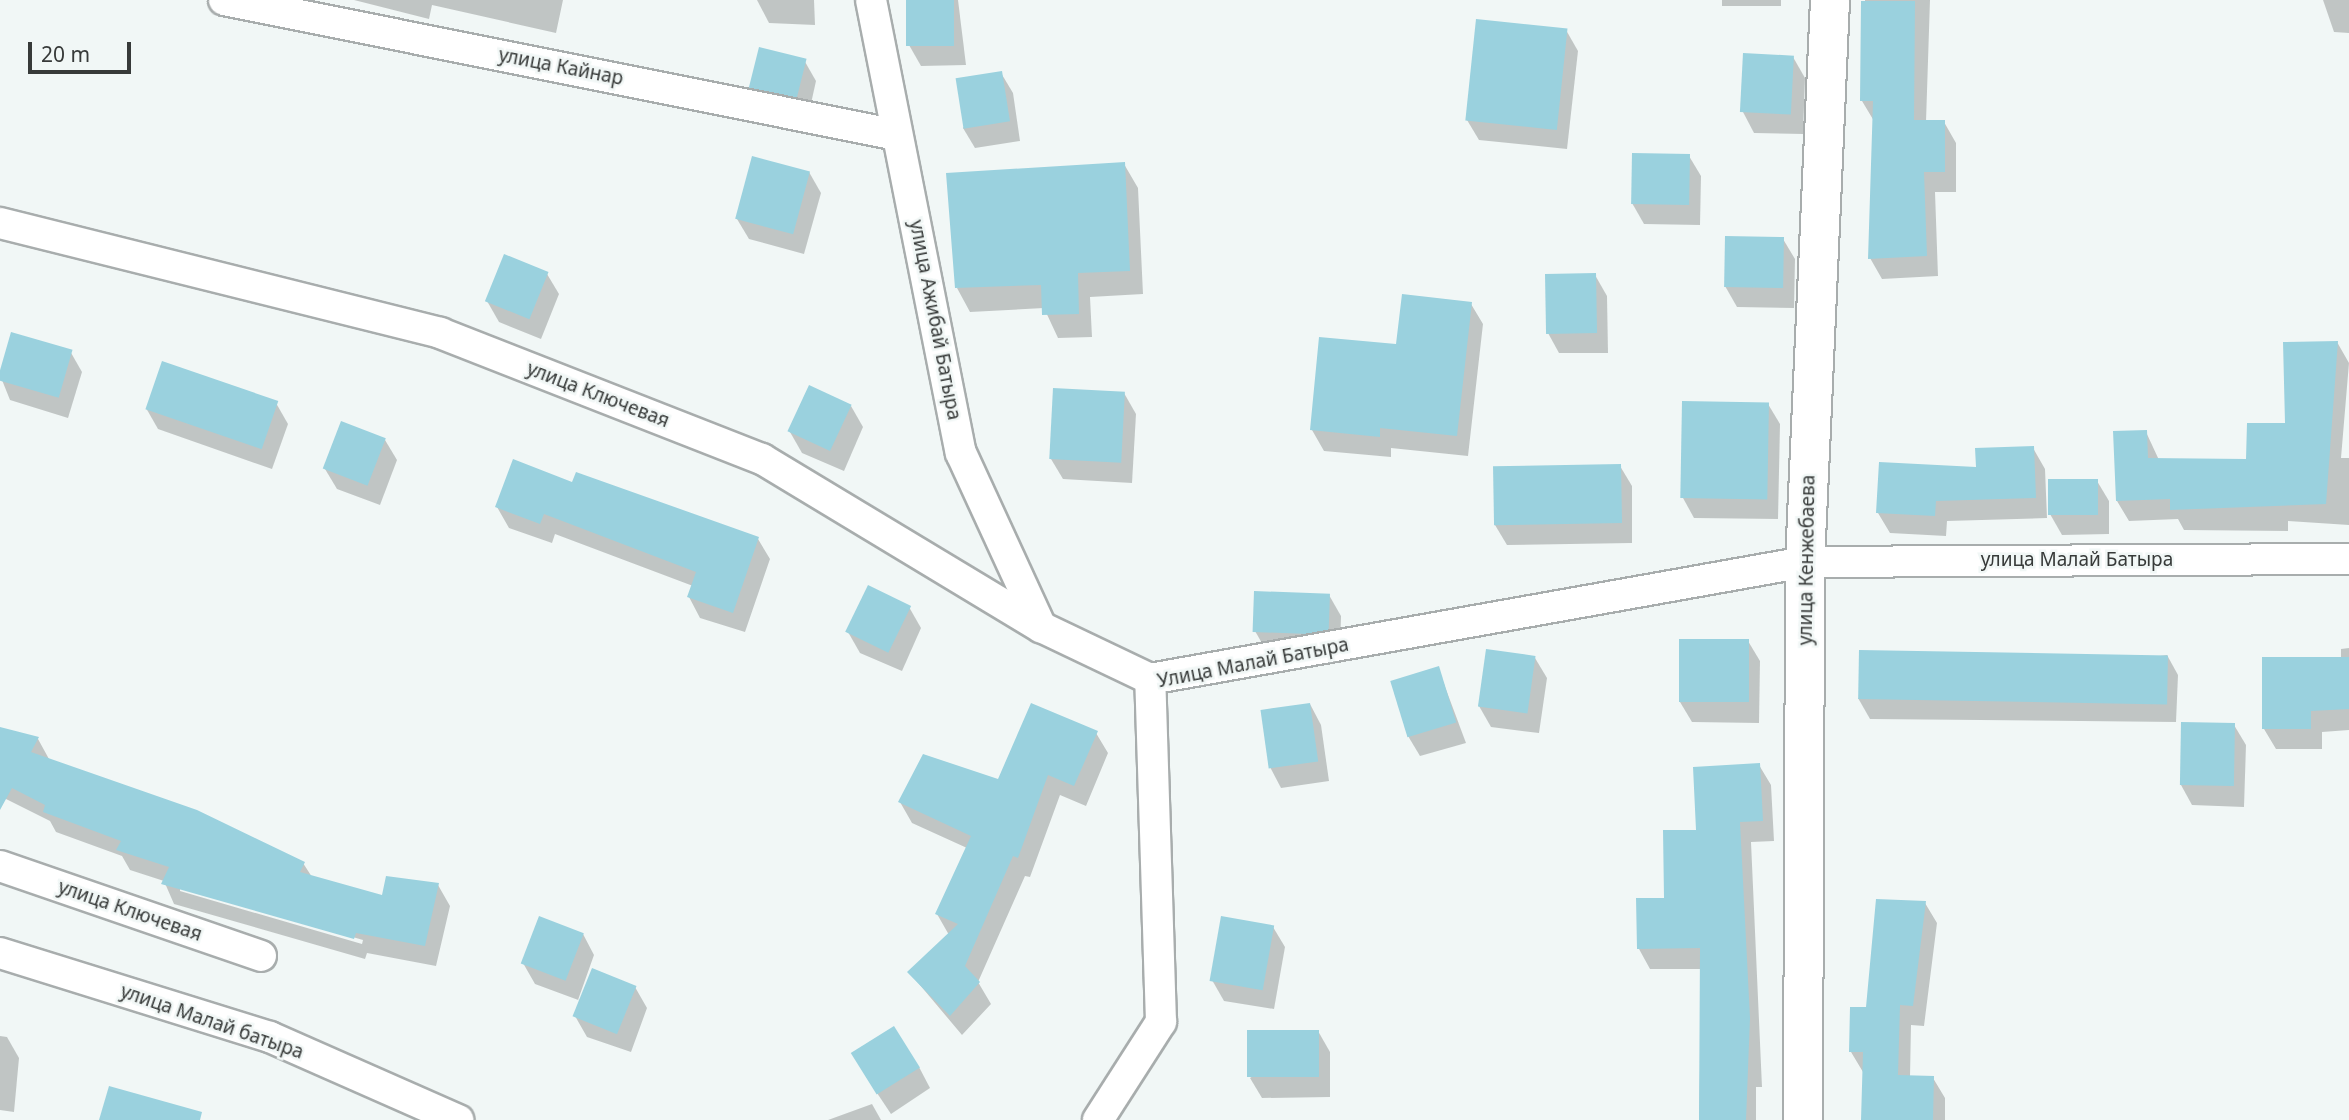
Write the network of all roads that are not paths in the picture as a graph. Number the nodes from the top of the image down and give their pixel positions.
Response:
1 (224, 0) edge
2 (871, 0) edge
3 (1830, 0) edge
4 (897, 135) junction
5 (0, 223) edge
6 (2349, 559) edge
7 (1805, 562) junction
8 (1041, 627) junction
9 (1150, 679) junction
10 (0, 866) edge
11 (0, 953) edge
12 (261, 956) dead end
13 (458, 1120) edge
14 (1098, 1120) edge
15 (1803, 1120) edge

1 - 4 street, улица Кайнар
2 - 4 street, улица Ажибай Батыра
3 - 7 street, улица Кенжебаева
4 - 8 street, улица Ажибай Батыра
5 - 8 street, улица Ключевая
6 - 7 street, улица Малай Батыра
7 - 9 street, Улица Малай Батыра
7 - 15 street, улица Кенжебаева
8 - 9 street, улица Ключевая
9 - 14 street, Улица Малай Батыра
10 - 12 street, улица Ключевая
11 - 13 street, улица Малай батыра

